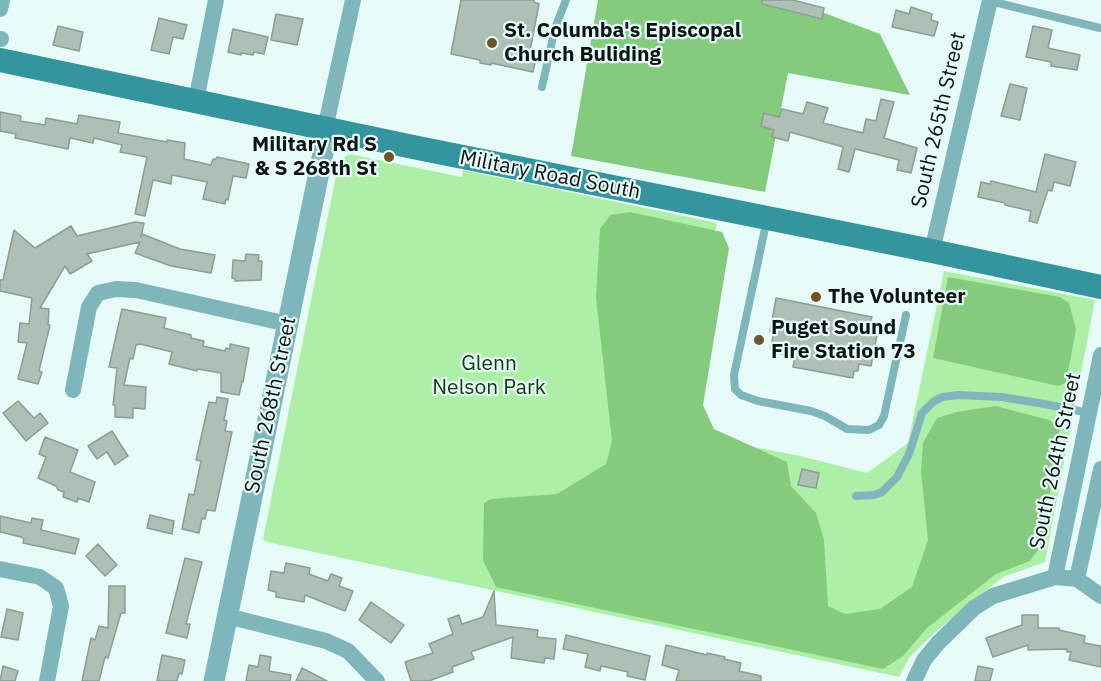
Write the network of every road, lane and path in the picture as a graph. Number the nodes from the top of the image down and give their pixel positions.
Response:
1 (2, 0) edge
2 (216, 0) edge
3 (353, 0) edge
4 (566, 0) edge
5 (990, 1) edge
6 (0, 9) edge
7 (1100, 28) edge
8 (0, 46) edge
9 (542, 87) dead end
10 (196, 101) junction
11 (326, 129) junction
12 (767, 218) junction
13 (932, 251) junction
14 (1101, 287) edge
15 (906, 315) dead end
16 (288, 324) junction
17 (1101, 355) edge
18 (73, 390) dead end
19 (1095, 417) edge
20 (1101, 469) edge
21 (856, 496) dead end
22 (0, 569) edge
23 (1054, 577) junction
24 (1077, 579) junction
25 (1101, 596) edge
26 (227, 616) junction
27 (46, 681) edge
28 (214, 681) edge
29 (377, 681) edge
30 (914, 681) edge

1 - 6 street
2 - 10 street
3 - 11 street, South 268th Street
4 - 9 lane
5 - 7 lane
5 - 13 street, South 265th Street
8 - 10 main road, Military Road South
10 - 11 main road, Military Road South
11 - 12 main road, Military Road South
11 - 16 street, South 268th Street
12 - 13 main road, Military Road South
12 - 15 lane
13 - 14 main road, Military Road South
16 - 18 street
16 - 26 street, South 268th Street
17 - 19 street, South 264th Street
19 - 21 lane
19 - 23 street, South 264th Street
20 - 24 street
22 - 27 street
23 - 24 street
23 - 30 street
24 - 25 street
26 - 28 street, South 268th Street
26 - 29 street

